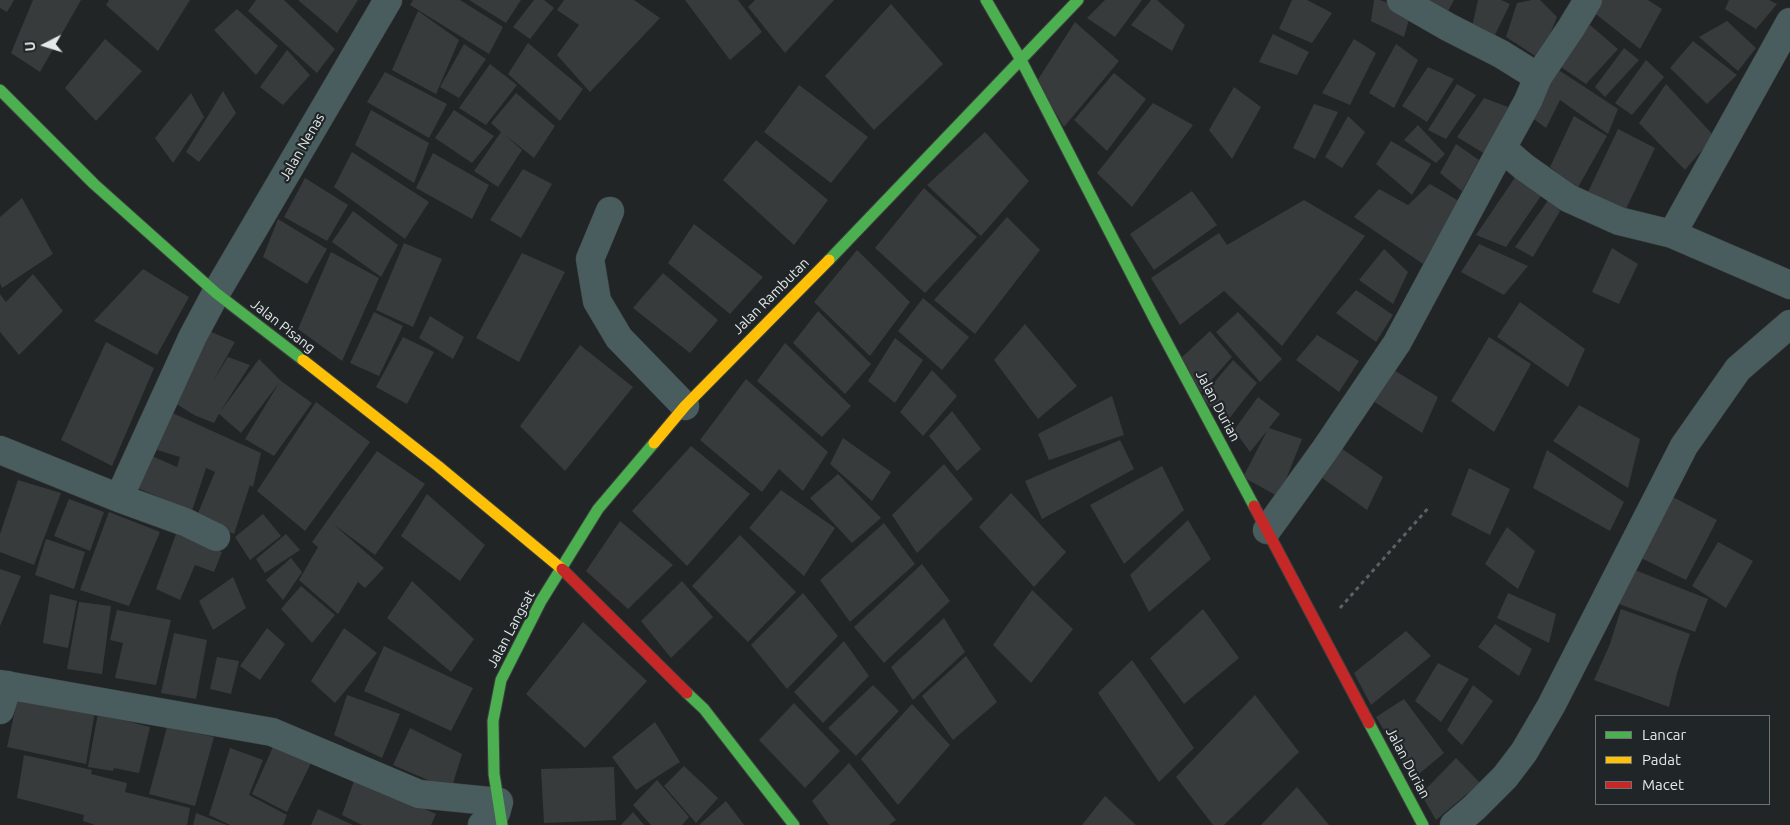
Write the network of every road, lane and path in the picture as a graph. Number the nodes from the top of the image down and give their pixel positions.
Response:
1 (388, 0) edge
2 (986, 0) edge
3 (1078, 0) edge
4 (1401, 0) edge
5 (1588, 0) edge
6 (1790, 22) edge
7 (1021, 60) junction
8 (1538, 77) junction
9 (0, 90) edge
10 (1502, 148) junction
11 (610, 211) dead end
12 (1672, 234) junction
13 (1790, 285) edge
14 (216, 293) junction
15 (1790, 324) edge
16 (685, 406) junction
17 (0, 450) edge
18 (119, 498) junction
19 (1430, 506) dead end
20 (1267, 530) junction
21 (216, 537) dead end
22 (562, 569) junction
23 (1320, 631) junction
24 (3, 693) edge
25 (501, 813) edge
26 (482, 825) edge
27 (794, 825) edge
28 (1424, 825) edge
29 (1454, 825) edge

1 - 14 street, Jalan Nenas
2 - 7 street, Jalan Durian
3 - 7 street, Jalan Rambutan
4 - 8 street
5 - 8 street
6 - 12 street
7 - 16 street, Jalan Rambutan
7 - 20 street, Jalan Durian
8 - 10 street
9 - 14 street, Jalan Pisang
10 - 12 street
10 - 20 street
11 - 16 street
12 - 13 street
14 - 18 street, Jalan Nenas
14 - 22 street, Jalan Pisang
15 - 29 street
16 - 22 street, Jalan Rambutan
17 - 18 street
18 - 21 street
19 - 23 path
20 - 23 street, Jalan Durian
22 - 25 street, Jalan Langsat
22 - 27 street, Jalan Pisang
23 - 28 street, Jalan Durian
24 - 25 street
25 - 26 street

